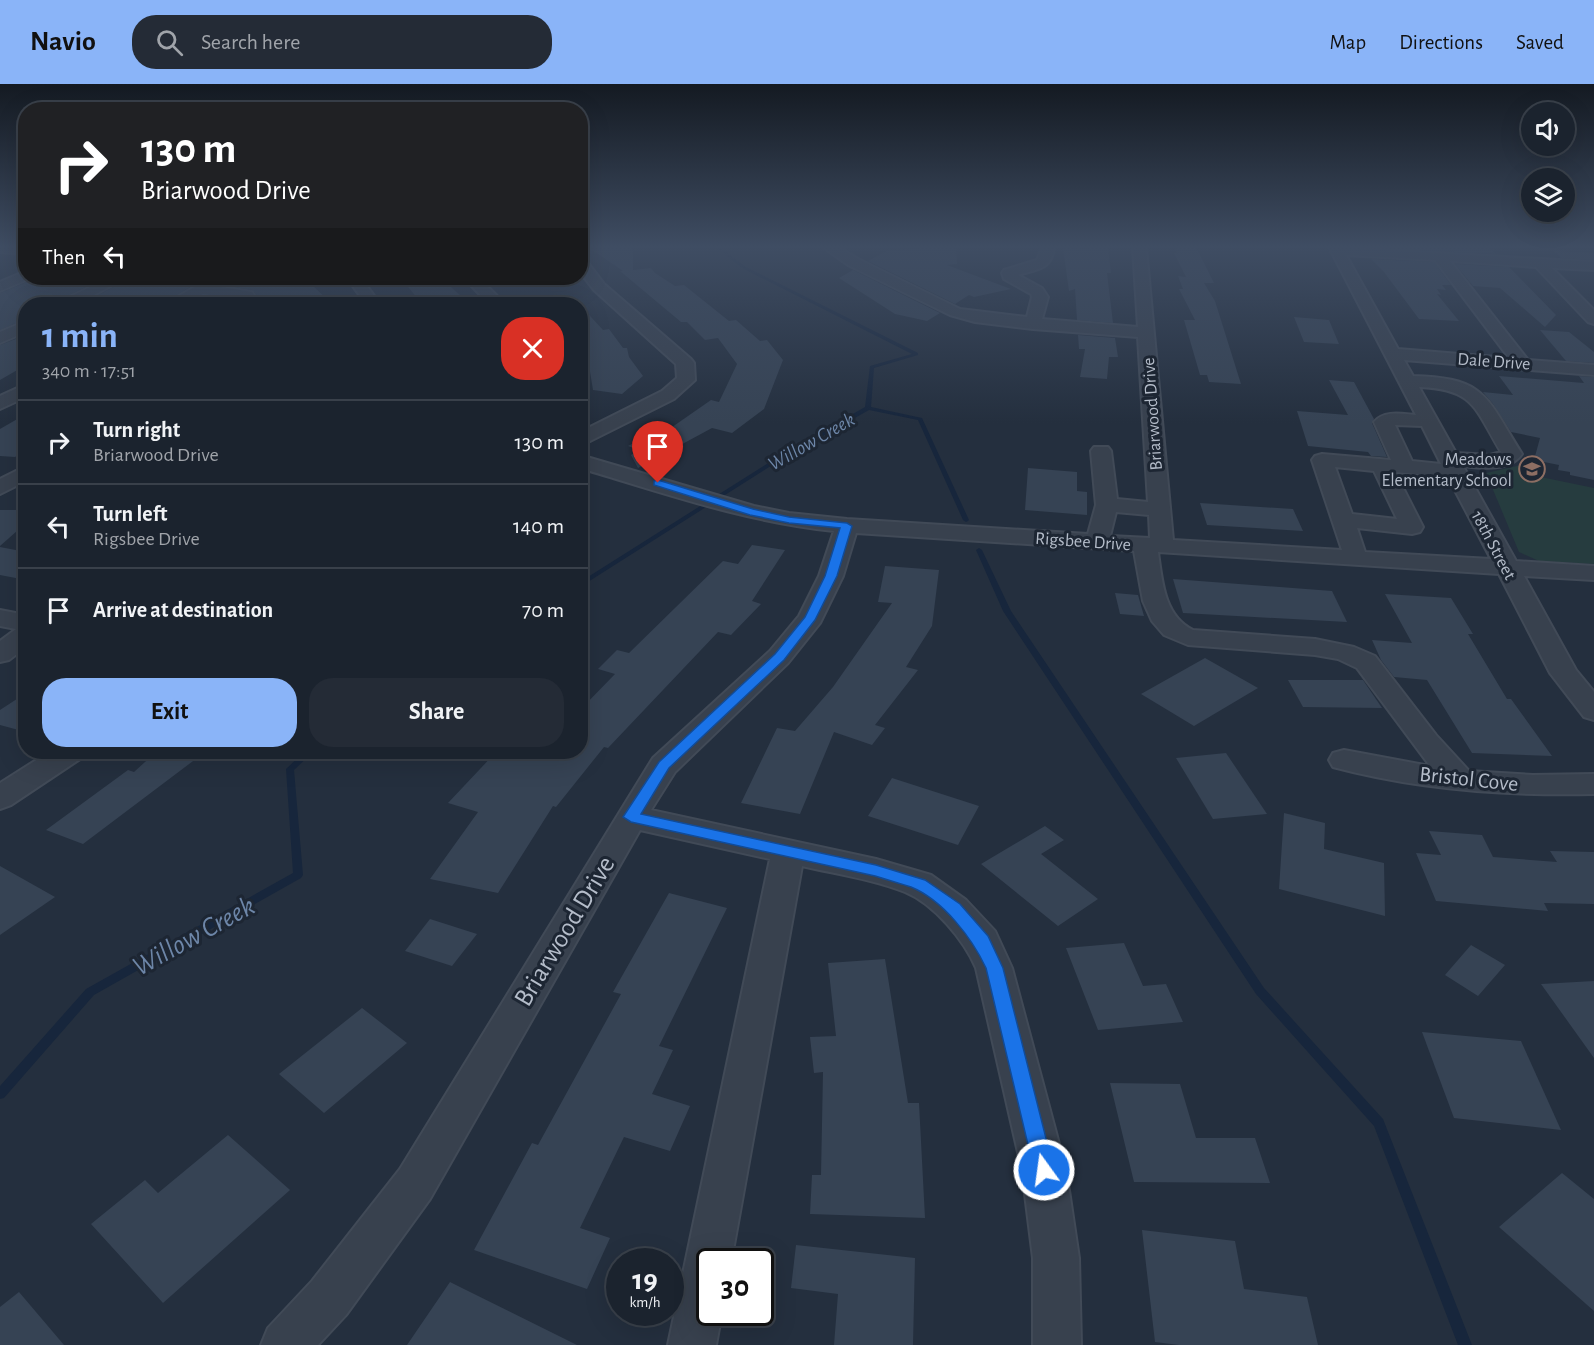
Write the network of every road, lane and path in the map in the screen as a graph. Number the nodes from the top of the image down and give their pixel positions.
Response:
1 (620, 306) edge
2 (942, 306) edge
3 (1038, 306) edge
4 (1144, 306) edge
5 (1368, 306) edge
6 (1478, 306) edge
7 (1582, 306) edge
8 (1594, 319) edge
9 (1033, 324) junction
10 (18, 330) edge
11 (1146, 333) junction
12 (0, 338) edge
13 (1393, 354) junction
14 (1522, 363) junction
15 (1594, 369) edge
16 (1407, 381) junction
17 (18, 394) edge
18 (0, 404) edge
19 (1429, 421) junction
20 (588, 436) edge
21 (1101, 451) dead end
22 (588, 463) edge
23 (1381, 464) junction
24 (1451, 464) junction
25 (1404, 467) junction
26 (18, 477) edge
27 (0, 488) edge
28 (1107, 505) junction
29 (1159, 509) junction
30 (1343, 520) junction
31 (847, 526) junction
32 (1097, 542) junction
33 (1154, 545) junction
34 (1356, 558) junction
35 (1506, 568) junction
36 (1594, 573) edge
37 (0, 618) edge
38 (18, 621) edge
39 (18, 640) edge
40 (0, 654) edge
41 (1594, 711) edge
42 (58, 759) edge
43 (1344, 760) dead end
44 (1460, 781) junction
45 (1594, 784) edge
46 (0, 798) edge
47 (631, 817) junction
48 (788, 851) junction
49 (285, 1345) edge
50 (692, 1345) edge
51 (1057, 1345) edge

1 - 20 street
2 - 9 street
3 - 9 street
4 - 11 street, Briarwood Drive
5 - 13 street, 18th Street
6 - 14 street
7 - 8 street
9 - 11 street
10 - 12 street
11 - 29 street, Briarwood Drive
13 - 14 street, Dale Drive
13 - 16 street, 18th Street
14 - 15 street, Dale Drive
16 - 19 street, 18th Street
16 - 24 street
17 - 18 street
19 - 24 street, 18th Street
19 - 25 street
21 - 28 street
22 - 31 street, Rigsbee Drive
23 - 25 street
23 - 30 street
23 - 30 street
24 - 25 street
24 - 35 street, 18th Street
26 - 27 street
28 - 29 street
28 - 32 street
29 - 33 street, Briarwood Drive
30 - 34 street
31 - 32 street, Rigsbee Drive
31 - 47 street, Briarwood Drive
32 - 33 street, Rigsbee Drive
33 - 34 street, Rigsbee Drive
33 - 44 street, Briarwood Drive
34 - 35 street, Rigsbee Drive
35 - 36 street, Rigsbee Drive
35 - 41 street, 18th Street
37 - 38 street
39 - 40 street
42 - 46 street
43 - 44 street, Bristol Cove
44 - 45 street, Bristol Cove
47 - 48 street
47 - 49 street, Briarwood Drive
48 - 50 street
48 - 51 street

